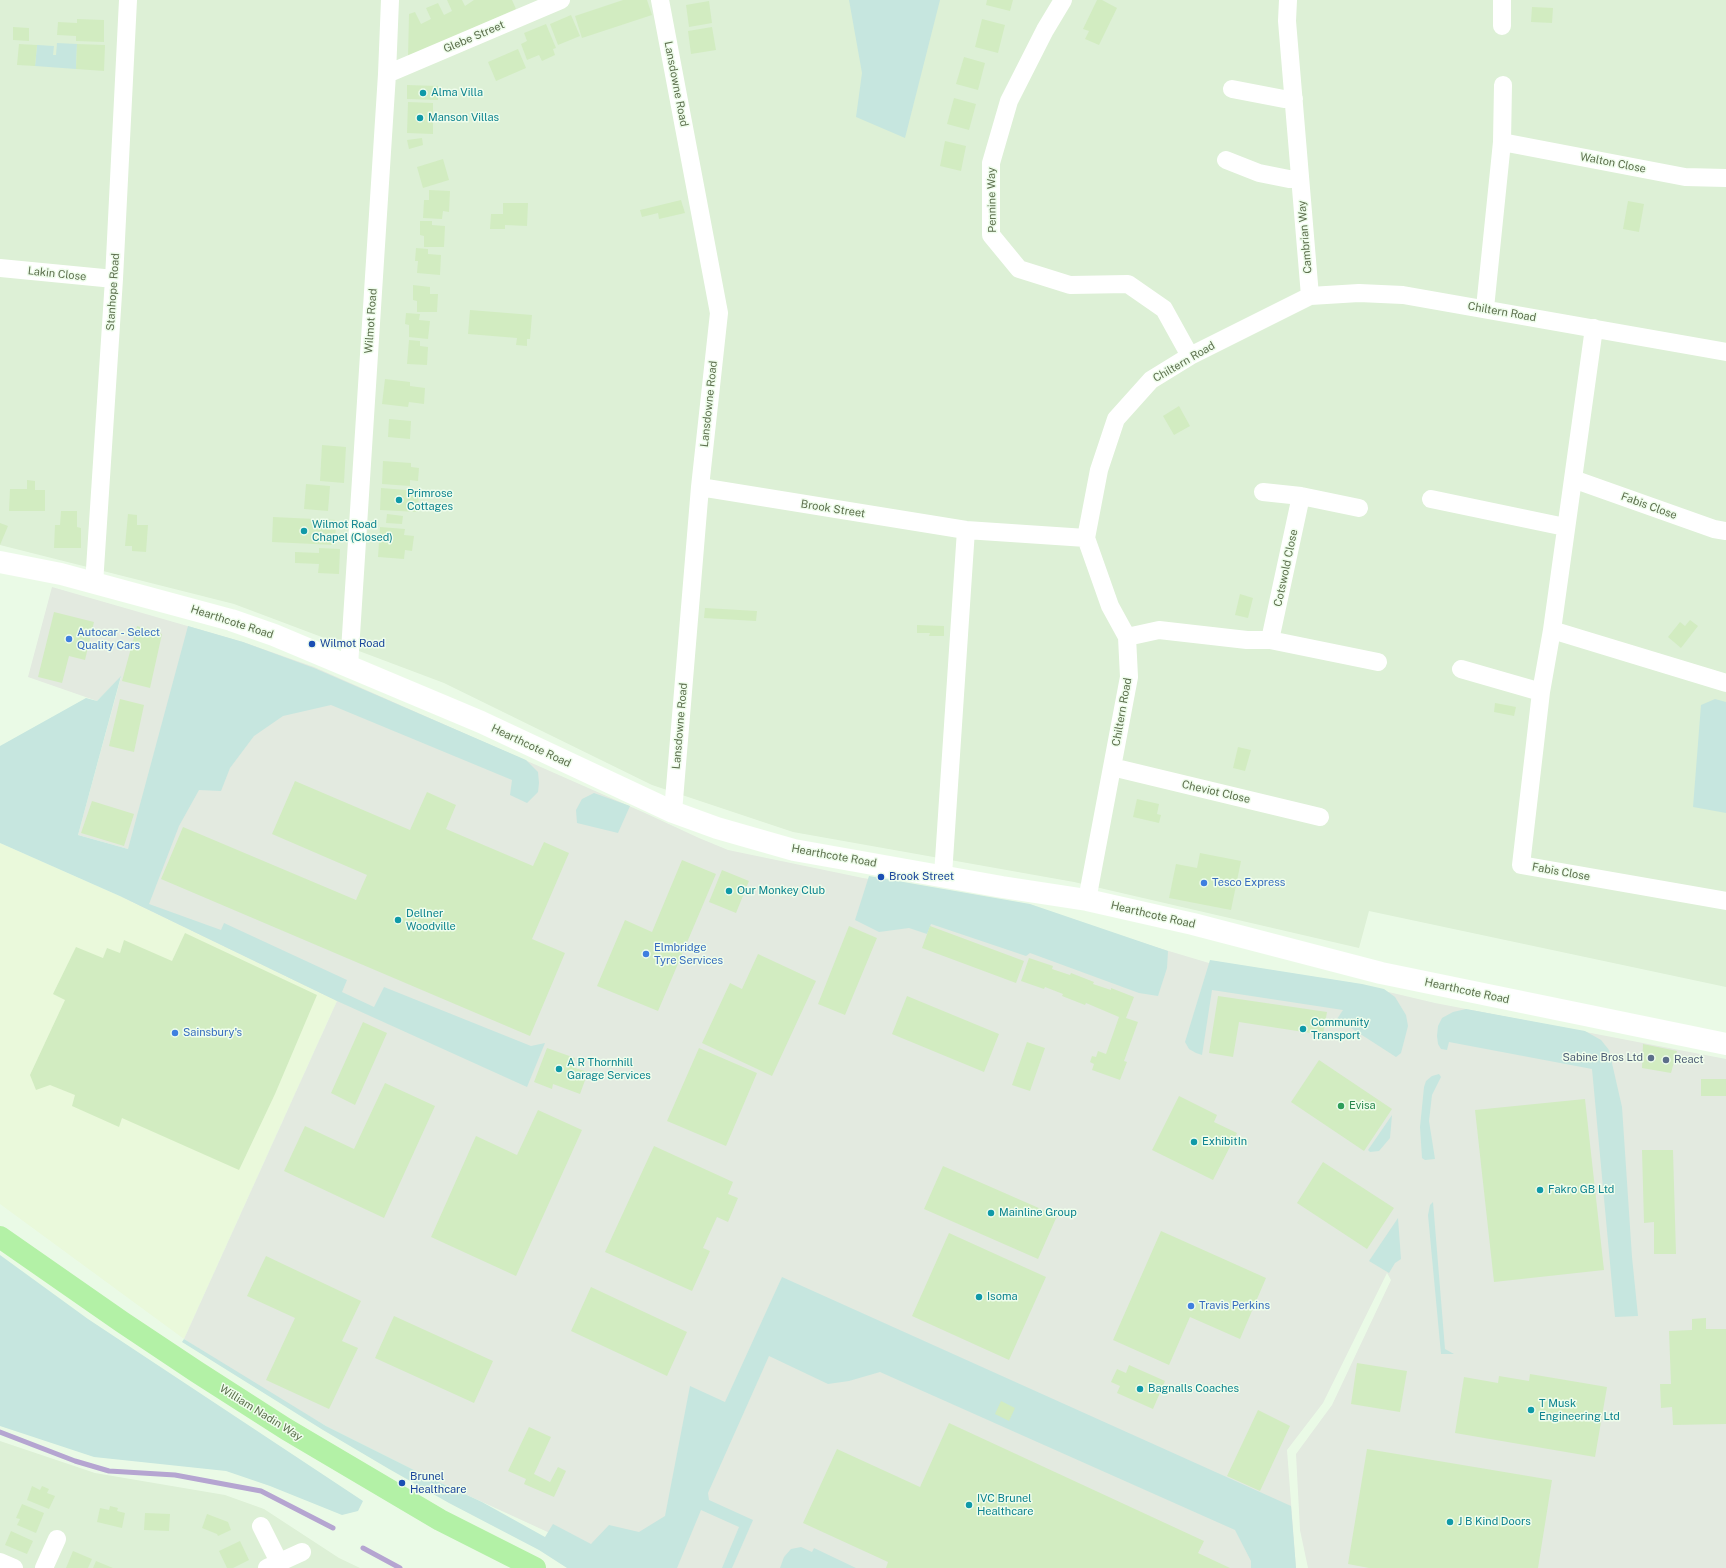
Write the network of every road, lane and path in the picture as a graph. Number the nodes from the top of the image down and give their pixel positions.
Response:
1 (128, 0) edge
2 (390, 0) edge
3 (561, 0) edge
4 (660, 0) edge
5 (1063, 0) edge
6 (1288, 0) edge
7 (1502, 0) edge
8 (1502, 26) dead end
9 (387, 74) junction
10 (1503, 85) dead end
11 (1232, 89) dead end
12 (1294, 99) junction
13 (1502, 142) junction
14 (1226, 160) dead end
15 (1300, 178) junction
16 (1726, 178) edge
17 (0, 268) edge
18 (114, 279) junction
19 (1310, 296) junction
20 (1485, 308) junction
21 (1594, 328) junction
22 (1726, 352) edge
23 (1190, 356) junction
24 (1573, 479) junction
25 (700, 487) junction
26 (1263, 492) dead end
27 (1302, 496) junction
28 (1431, 499) dead end
29 (1359, 508) dead end
30 (1565, 527) junction
31 (966, 530) junction
32 (1726, 531) edge
33 (1086, 538) junction
34 (0, 562) edge
35 (94, 584) junction
36 (1552, 630) junction
37 (1127, 637) junction
38 (1270, 640) junction
39 (1378, 662) dead end
40 (349, 666) junction
41 (1461, 669) dead end
42 (1726, 682) edge
43 (1541, 692) junction
44 (1112, 767) junction
45 (673, 812) junction
46 (1320, 817) dead end
47 (943, 875) junction
48 (1087, 900) junction
49 (1726, 901) edge
50 (1726, 1044) edge
51 (0, 1237) edge
52 (261, 1526) dead end
53 (57, 1539) dead end
54 (302, 1552) dead end
55 (0, 1562) edge
56 (273, 1565) edge
57 (14, 1568) edge
58 (44, 1568) edge
59 (535, 1568) edge

1 - 18 street, Stanhope Road
2 - 9 street, Wilmot Road
3 - 9 street, Glebe Street
4 - 25 street, Lansdowne Road
5 - 23 street, Pennine Way
6 - 12 street, Cambrian Way
7 - 8 street
9 - 40 street, Wilmot Road
10 - 13 street
11 - 12 street
12 - 15 street, Cambrian Way
13 - 16 street, Walton Close
13 - 20 street
14 - 15 street
15 - 19 street, Cambrian Way
17 - 18 street, Lakin Close
18 - 35 street, Stanhope Road
19 - 20 street, Chiltern Road
19 - 23 street, Chiltern Road
20 - 21 street, Chiltern Road
21 - 22 street, Chiltern Road
21 - 24 street, Fabis Close
23 - 33 street, Chiltern Road
24 - 30 street, Fabis Close
24 - 32 street, Fabis Close
25 - 31 street, Brook Street
25 - 45 street, Lansdowne Road
26 - 27 street
27 - 29 street
27 - 38 street, Cotswold Close
28 - 30 street
30 - 36 street, Fabis Close
31 - 33 street, Brook Street
31 - 47 street
33 - 37 street, Chiltern Road
34 - 35 street, Hearthcote Road
35 - 40 street, Hearthcote Road
36 - 42 street
36 - 43 street, Fabis Close
37 - 38 street
37 - 44 street, Chiltern Road
38 - 39 street
40 - 45 street, Hearthcote Road
41 - 43 street
43 - 49 street, Fabis Close
44 - 46 street, Cheviot Close
44 - 48 street, Chiltern Road
45 - 47 street, Hearthcote Road
47 - 48 street, Hearthcote Road
48 - 50 street, Hearthcote Road
51 - 59 main road, William Nadin Way
52 - 56 street
53 - 58 street
54 - 56 street
55 - 57 street

